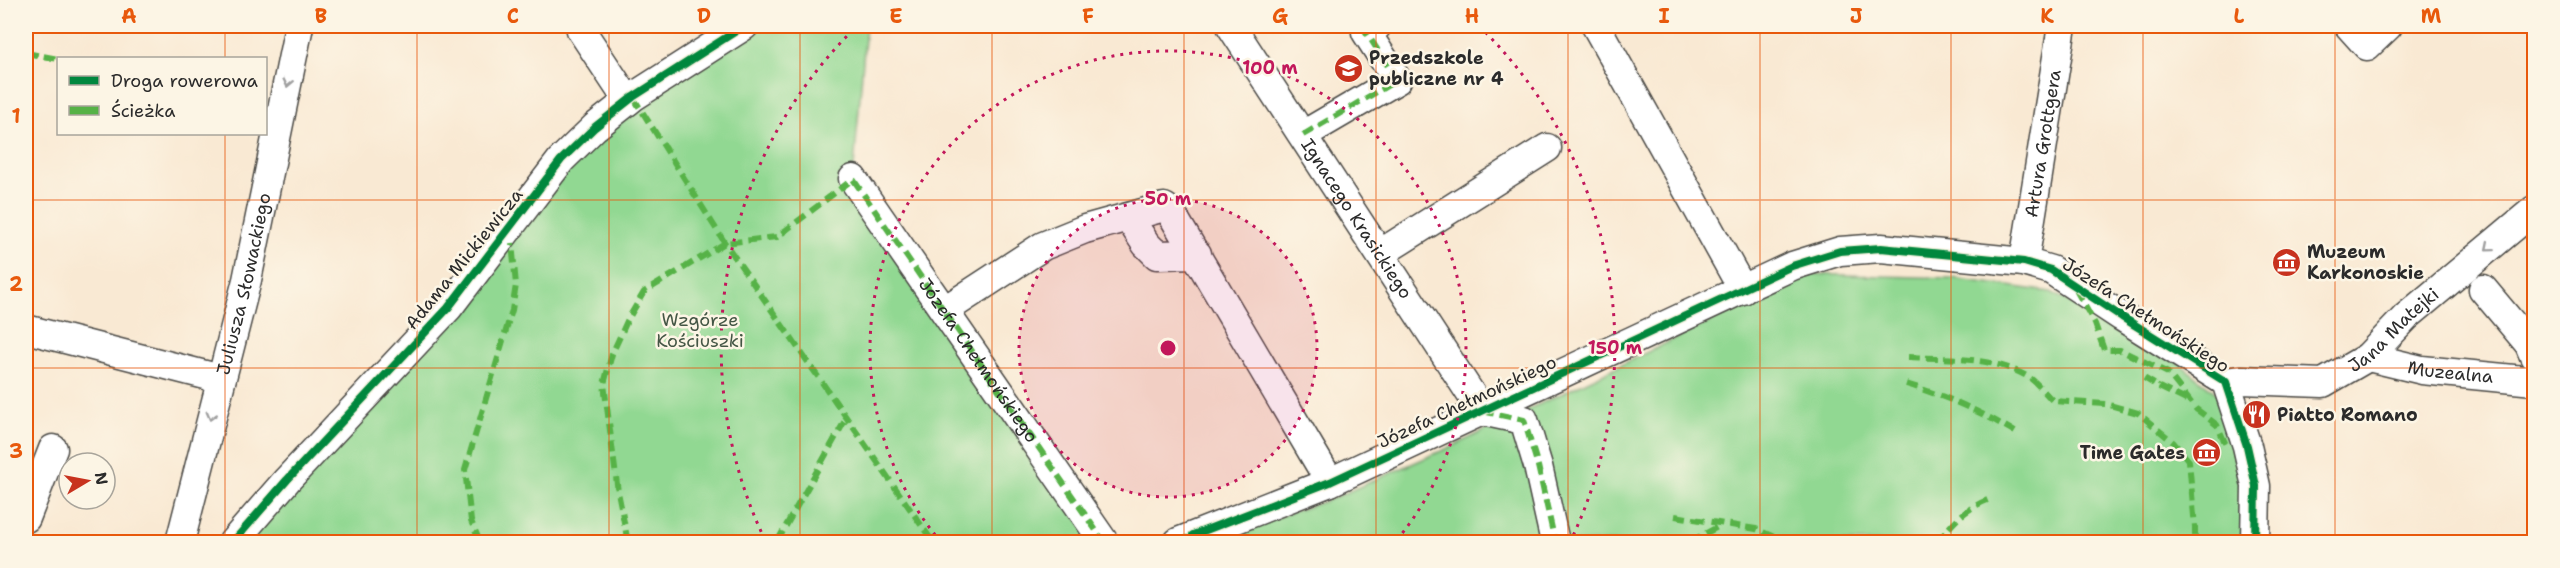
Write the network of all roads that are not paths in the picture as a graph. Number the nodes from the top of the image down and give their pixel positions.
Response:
1 (299, 26) edge
2 (580, 26) edge
3 (743, 26) edge
4 (1231, 26) edge
5 (1377, 26) edge
6 (1596, 26) edge
7 (2062, 26) edge
8 (2349, 26) edge
9 (2388, 26) edge
10 (628, 101) junction
11 (1303, 135) junction
12 (1547, 148) dead end
13 (853, 179) dead end
14 (2535, 210) edge
15 (1129, 218) junction
16 (1197, 254) junction
17 (1381, 254) junction
18 (2024, 262) junction
19 (2483, 289) dead end
20 (1743, 290) junction
21 (945, 310) junction
22 (26, 329) edge
23 (2535, 356) edge
24 (2368, 357) junction
25 (221, 379) junction
26 (2534, 380) edge
27 (2226, 382) junction
28 (1482, 411) junction
29 (53, 449) dead end
30 (1330, 482) junction
31 (26, 518) edge
32 (1186, 539) edge
33 (180, 543) edge
34 (233, 543) edge
35 (1104, 543) edge
36 (1555, 543) edge
37 (2255, 543) edge

1 -> 25 street, Juliusza Słowackiego
2 - 10 street
3 - 10 street, Adama Mickiewicza
4 - 11 street, Ignacego Krasickiego
5 - 11 street
6 - 20 street
7 - 18 street, Artura Grottgera
8 - 9 street
10 - 34 street, Adama Mickiewicza
11 - 17 street, Ignacego Krasickiego
12 - 17 street
13 - 21 street, Józefa Chełmońskiego
14 -> 24 street, Jana Matejki
15 - 16 street
15 - 16 street
15 - 21 street
16 - 30 street
17 - 28 street, Ignacego Krasickiego
18 - 20 street, Józefa Chełmońskiego
18 - 27 street, Józefa Chełmońskiego
19 - 23 street
20 - 28 street, Józefa Chełmońskiego
21 - 35 street, Józefa Chełmońskiego
22 - 25 street
24 - 26 street, Muzealna
24 - 27 street, Jana Matejki
25 -> 33 street, Juliusza Słowackiego
27 - 37 street, Józefa Chełmońskiego
28 - 30 street, Józefa Chełmońskiego
28 - 36 street
29 - 31 street
30 - 32 street, Józefa Chełmońskiego

